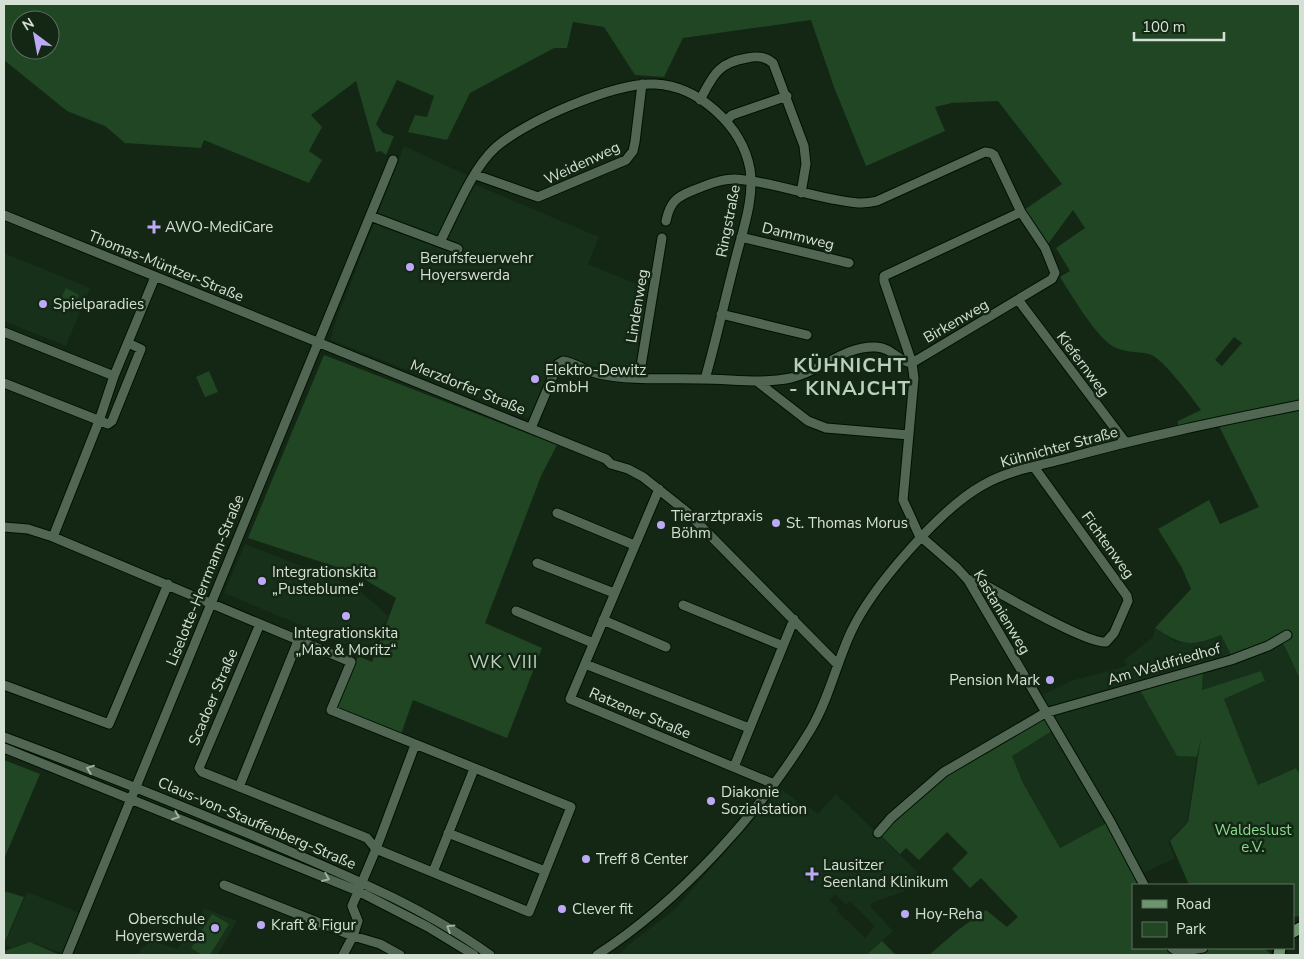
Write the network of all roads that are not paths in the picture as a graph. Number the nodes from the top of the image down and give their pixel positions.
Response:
1 (642, 84) junction
2 (787, 96) junction
3 (700, 100) junction
4 (727, 120) junction
5 (392, 160) dead end
6 (476, 175) junction
7 (751, 181) junction
8 (801, 193) junction
9 (1021, 212) junction
10 (4, 215) edge
11 (370, 216) junction
12 (666, 221) dead end
13 (741, 237) junction
14 (662, 238) dead end
15 (440, 242) junction
16 (458, 249) dead end
17 (849, 263) dead end
18 (154, 277) junction
19 (1019, 301) junction
20 (722, 314) junction
21 (4, 332) edge
22 (807, 335) dead end
23 (128, 343) junction
24 (319, 343) junction
25 (912, 363) junction
26 (114, 376) junction
27 (639, 378) junction
28 (705, 379) junction
29 (777, 380) junction
30 (759, 383) junction
31 (4, 384) edge
32 (774, 392) junction
33 (1300, 404) edge
34 (100, 421) junction
35 (531, 428) junction
36 (909, 435) junction
37 (1126, 443) junction
38 (1034, 466) junction
39 (659, 489) junction
40 (557, 513) dead end
41 (4, 527) edge
42 (53, 537) junction
43 (921, 537) junction
44 (634, 545) junction
45 (537, 563) dead end
46 (968, 580) junction
47 (168, 584) junction
48 (614, 593) junction
49 (210, 604) junction
50 (683, 605) dead end
51 (516, 610) dead end
52 (794, 619) junction
53 (603, 620) junction
54 (260, 624) junction
55 (1287, 635) dead end
56 (298, 641) junction
57 (593, 643) junction
58 (782, 646) junction
59 (666, 647) dead end
60 (585, 664) junction
61 (836, 664) junction
62 (4, 685) edge
63 (1045, 713) junction
64 (749, 728) junction
65 (4, 737) edge
66 (415, 745) junction
67 (4, 748) edge
68 (734, 767) junction
69 (474, 769) junction
70 (774, 784) junction
71 (135, 787) junction
72 (239, 787) junction
73 (130, 798) junction
74 (448, 833) junction
75 (878, 833) dead end
76 (376, 849) junction
77 (545, 871) junction
78 (433, 872) junction
79 (362, 882) junction
80 (1144, 884) edge
81 (224, 885) dead end
82 (358, 891) junction
83 (353, 936) junction
84 (1174, 949) edge
85 (1197, 949) edge
86 (67, 955) edge
87 (343, 955) edge
88 (400, 955) edge
89 (474, 955) edge
90 (490, 955) edge
91 (597, 955) edge

1 - 3 street, Ringstraße
1 - 6 street, Ringstraße
1 - 6 street, Weidenweg
2 - 3 street
2 - 4 street
2 - 8 street
3 - 4 street, Ringstraße
4 - 7 street, Ringstraße
5 - 11 street, Liselotte-Herrmann-Straße
6 - 15 street
7 - 8 street
7 - 12 street
7 - 13 street, Ringstraße
8 - 9 street, Birkenweg
9 - 19 street, Birkenweg
9 - 25 street, Birkenweg
10 - 18 street, Thomas-Müntzer-Straße
11 - 15 street
11 - 24 street, Liselotte-Herrmann-Straße
13 - 17 street, Dammweg
13 - 20 street, Ringstraße
14 - 27 street, Lindenweg
15 - 16 street
18 - 23 street
18 - 24 street, Thomas-Müntzer-Straße
19 - 25 street, Birkenweg
19 - 37 street, Kiefernweg
20 - 22 street
20 - 28 street, Ringstraße
21 - 26 street
23 - 26 street
23 - 34 street
24 - 35 street, Merzdorfer Straße
24 - 49 street, Liselotte-Herrmann-Straße
25 - 29 street
25 - 36 street
26 - 34 street
27 - 28 street
27 - 35 street
28 - 30 street
29 - 30 street
29 - 32 street
30 - 32 street
31 - 34 street
32 - 36 street
33 - 37 street, Kühnichter Straße
34 - 42 street
35 - 39 street, Merzdorfer Straße
36 - 43 street
37 - 38 street, Kühnichter Straße
38 - 43 street, Kühnichter Straße
38 - 46 street, Fichtenweg
39 - 44 street, Ratzener Straße
39 - 52 street, Merzdorfer Straße
40 - 44 street
41 - 42 street
42 - 47 street
43 - 46 street, Kastanienweg
43 - 61 street, Kühnichter Straße
44 - 48 street, Ratzener Straße
45 - 48 street
46 - 63 street, Kastanienweg
47 - 49 street
47 - 62 street
48 - 53 street, Ratzener Straße
49 - 54 street
49 - 71 street, Liselotte-Herrmann-Straße
50 - 58 street
51 - 57 street
52 - 58 street
52 - 61 street, Merzdorfer Straße
53 - 57 street, Ratzener Straße
53 - 59 street
54 - 56 street
54 - 72 street, Scadoer Straße
55 - 63 street, Am Waldfriedhof
56 - 66 street
56 - 72 street
57 - 60 street, Ratzener Straße
58 - 64 street
60 - 64 street, Ratzener Straße
60 - 68 street, Ratzener Straße
61 - 70 street, Kühnichter Straße
63 - 75 street
63 - 80 street, Kastanienweg
64 - 68 street
71 -> 65 street, Claus-von-Stauffenberg-Straße
66 - 69 street
66 - 76 street
67 - 73 street, Claus-von-Stauffenberg-Straße
68 - 70 street, Ratzener Straße
69 - 74 street
69 - 77 street
70 - 91 street, Kühnichter Straße
71 - 73 street, Liselotte-Herrmann-Straße
71 - 79 street, Claus-von-Stauffenberg-Straße
72 - 76 street, Scadoer Straße
73 -> 82 street, Claus-von-Stauffenberg-Straße
73 - 86 street, Liselotte-Herrmann-Straße
74 - 77 street
74 - 78 street
76 - 78 street, Scadoer Straße
76 - 79 street
77 - 78 street, Scadoer Straße
79 - 82 street
90 -> 79 street, Claus-von-Stauffenberg-Straße
81 - 83 street
82 - 83 street
82 - 89 street, Claus-von-Stauffenberg-Straße
83 - 87 street
83 - 88 street
84 - 85 street

